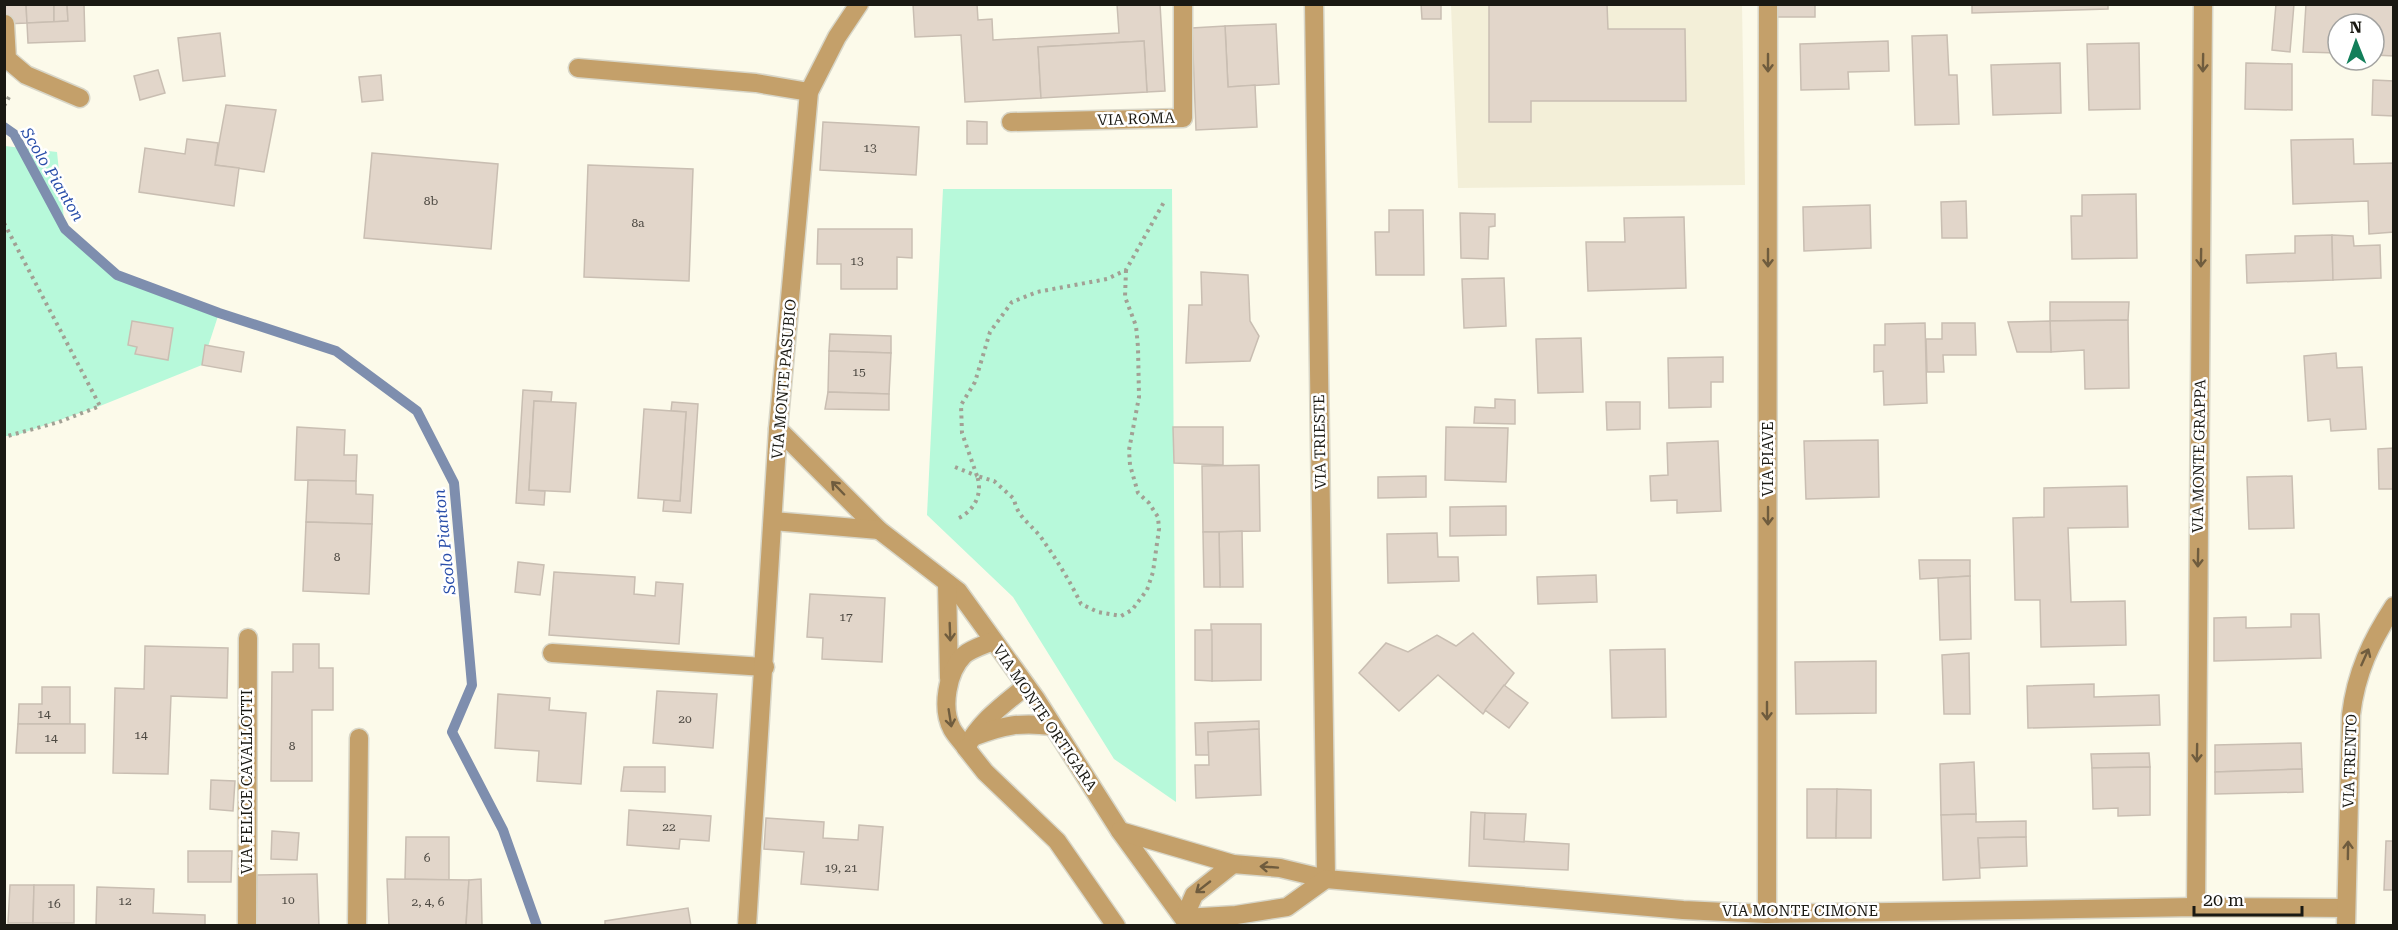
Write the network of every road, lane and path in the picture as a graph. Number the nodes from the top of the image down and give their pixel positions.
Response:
1 (859, 4) edge
2 (1183, 4) edge
3 (1314, 4) edge
4 (1768, 4) edge
5 (2203, 4) edge
6 (5, 24) edge
7 (578, 69) dead end
8 (809, 92) junction
9 (80, 98) dead end
10 (1011, 122) dead end
11 (1164, 202) dead end
12 (4, 223) edge
13 (1126, 270) junction
14 (778, 429) junction
15 (4, 437) edge
16 (955, 467) dead end
17 (978, 476) junction
18 (959, 518) dead end
19 (773, 521) junction
20 (879, 530) junction
21 (947, 584) junction
22 (2394, 606) edge
23 (248, 638) dead end
24 (993, 641) junction
25 (552, 653) dead end
26 (765, 667) junction
27 (949, 680) junction
28 (1026, 686) junction
29 (1053, 726) junction
30 (359, 738) dead end
31 (969, 743) junction
32 (1120, 831) junction
33 (1233, 864) junction
34 (1326, 879) junction
35 (1287, 907) junction
36 (2196, 907) junction
37 (1767, 914) junction
38 (2346, 917) edge
39 (1683, 918) edge
40 (1187, 922) edge
41 (247, 926) edge
42 (357, 926) edge
43 (747, 926) edge
44 (1116, 926) edge
45 (1275, 926) edge

1 - 8 street, VIA MONTE PASUBIO
2 - 10 street, VIA ROMA
3 - 34 street, VIA TRIESTE
4 -> 37 street, VIA PIAVE
5 -> 36 street, VIA MONTE GRAPPA
6 - 9 street
7 - 8 street
8 - 14 street, VIA MONTE PASUBIO
11 - 13 path
12 - 15 path
13 - 17 path
13 - 17 path
14 - 19 street, VIA MONTE PASUBIO
20 -> 14 street, VIA MONTE ORTIGARA
16 - 17 path
17 - 18 path
19 - 20 street
19 - 26 street, VIA MONTE PASUBIO
20 - 21 street, VIA MONTE ORTIGARA
21 - 24 street, VIA MONTE ORTIGARA
21 -> 27 street
38 -> 22 street, VIA TRENTO
23 - 41 street, VIA FELICE CAVALLOTTI
24 - 27 street
24 - 28 street, VIA MONTE ORTIGARA
25 - 26 street
26 - 43 street, VIA MONTE PASUBIO
27 -> 31 street
28 - 29 street, VIA MONTE ORTIGARA
28 - 31 street
29 - 31 street
29 - 32 street, VIA MONTE ORTIGARA
30 - 42 street
31 - 44 street
32 - 33 street, VIA MONTE CIMONE
32 - 40 street, VIA MONTE ORTIGARA
34 -> 33 street, VIA MONTE CIMONE
33 -> 40 street
34 - 35 street
34 - 39 street, VIA MONTE CIMONE
35 - 40 street
35 - 45 street
36 - 37 street, VIA MONTE CIMONE
36 - 38 street, VIA MONTE CIMONE
37 - 39 street, VIA MONTE CIMONE

